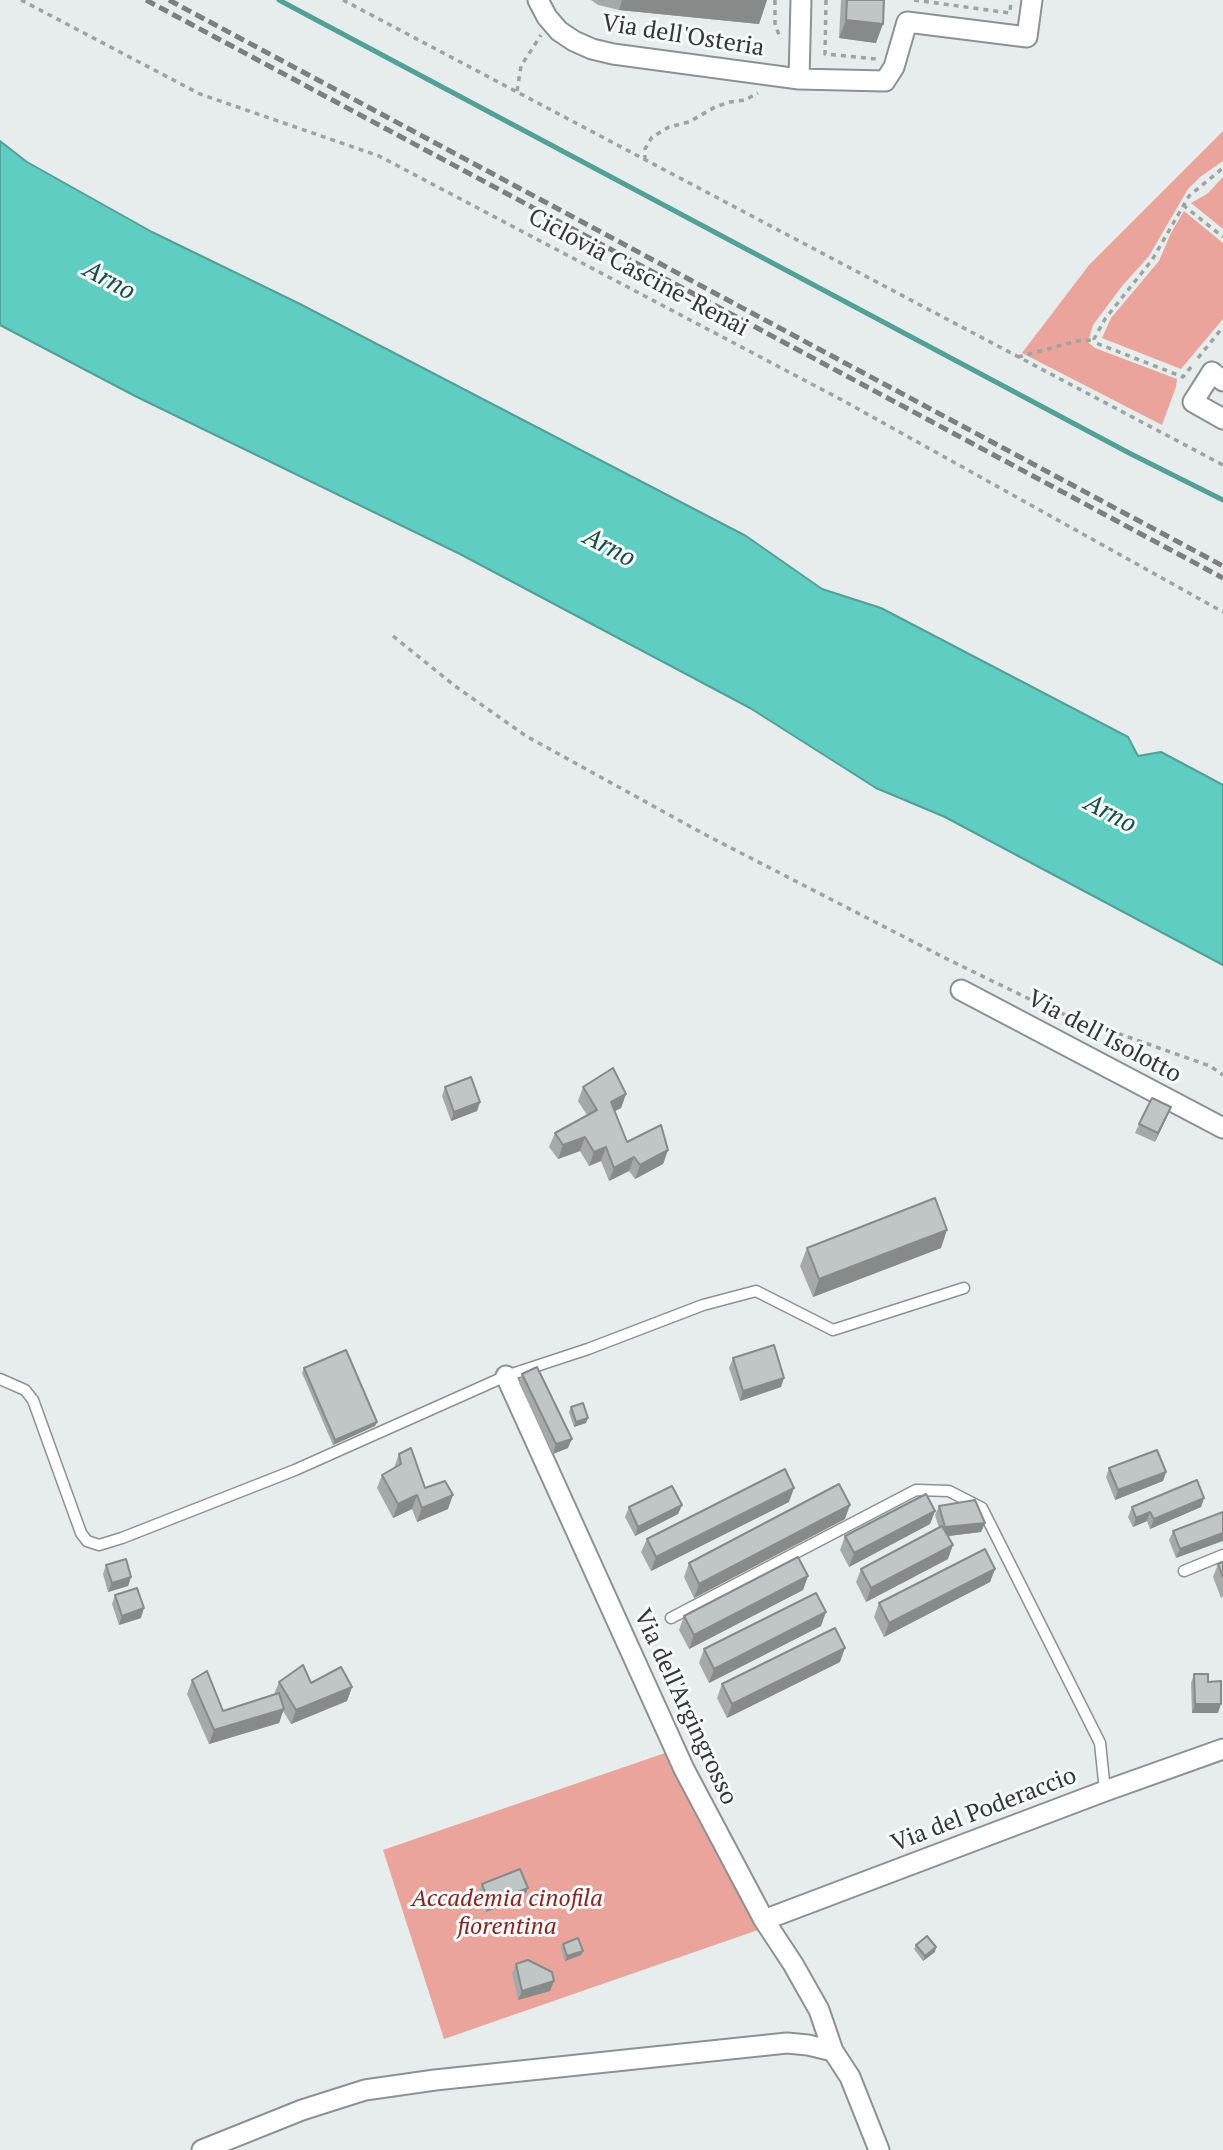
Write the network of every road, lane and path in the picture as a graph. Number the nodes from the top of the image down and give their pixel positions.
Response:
1 (22, 0) edge
2 (343, 0) edge
3 (775, 0) edge
4 (801, 0) edge
5 (826, 0) edge
6 (914, 0) edge
7 (1011, 0) edge
8 (1032, 0) edge
9 (542, 8) edge
10 (782, 44) dead end
11 (877, 59) dead end
12 (774, 75) junction
13 (799, 79) junction
14 (516, 92) junction
15 (645, 160) junction
16 (1223, 168) edge
17 (1183, 205) junction
18 (1223, 237) edge
19 (1223, 327) edge
20 (1095, 340) junction
21 (1018, 357) junction
22 (1223, 382) edge
23 (1223, 419) edge
24 (1223, 465) edge
25 (1223, 612) edge
26 (393, 636) dead end
27 (961, 990) dead end
28 (1223, 1075) edge
29 (1223, 1128) edge
30 (964, 1287) dead end
31 (506, 1376) junction
32 (0, 1379) edge
33 (1223, 1555) edge
34 (1184, 1571) dead end
35 (671, 1618) dead end
36 (1223, 1749) edge
37 (1105, 1791) junction
38 (764, 1920) junction
39 (833, 2051) junction
40 (202, 2150) edge
41 (879, 2150) edge

1 - 25 path, Ciclovia Cascine-Renai
2 - 14 path
3 - 10 path
4 - 13 street, Via dell'Osteria
5 - 11 path
6 - 7 path
8 - 13 street, Via dell'Osteria
9 - 12 street, Via dell'Osteria
9 - 14 path
12 - 13 street, Via dell'Osteria
12 - 15 path
14 - 15 path
15 - 21 path
16 - 17 path
17 - 18 path
17 - 20 path
19 - 20 path
20 - 21 path
21 - 24 path
22 - 23 street
26 - 28 path
27 - 29 street, Via dell'Isolotto
30 - 31 lane
31 - 32 lane
31 - 38 street, Via dell'Argingrosso
33 - 34 lane
35 - 37 lane
36 - 37 street, Via del Poderaccio
37 - 38 street, Via del Poderaccio
38 - 39 street, Via dell'Argingrosso
39 - 40 street
39 - 41 street, Via dell'Argingrosso

